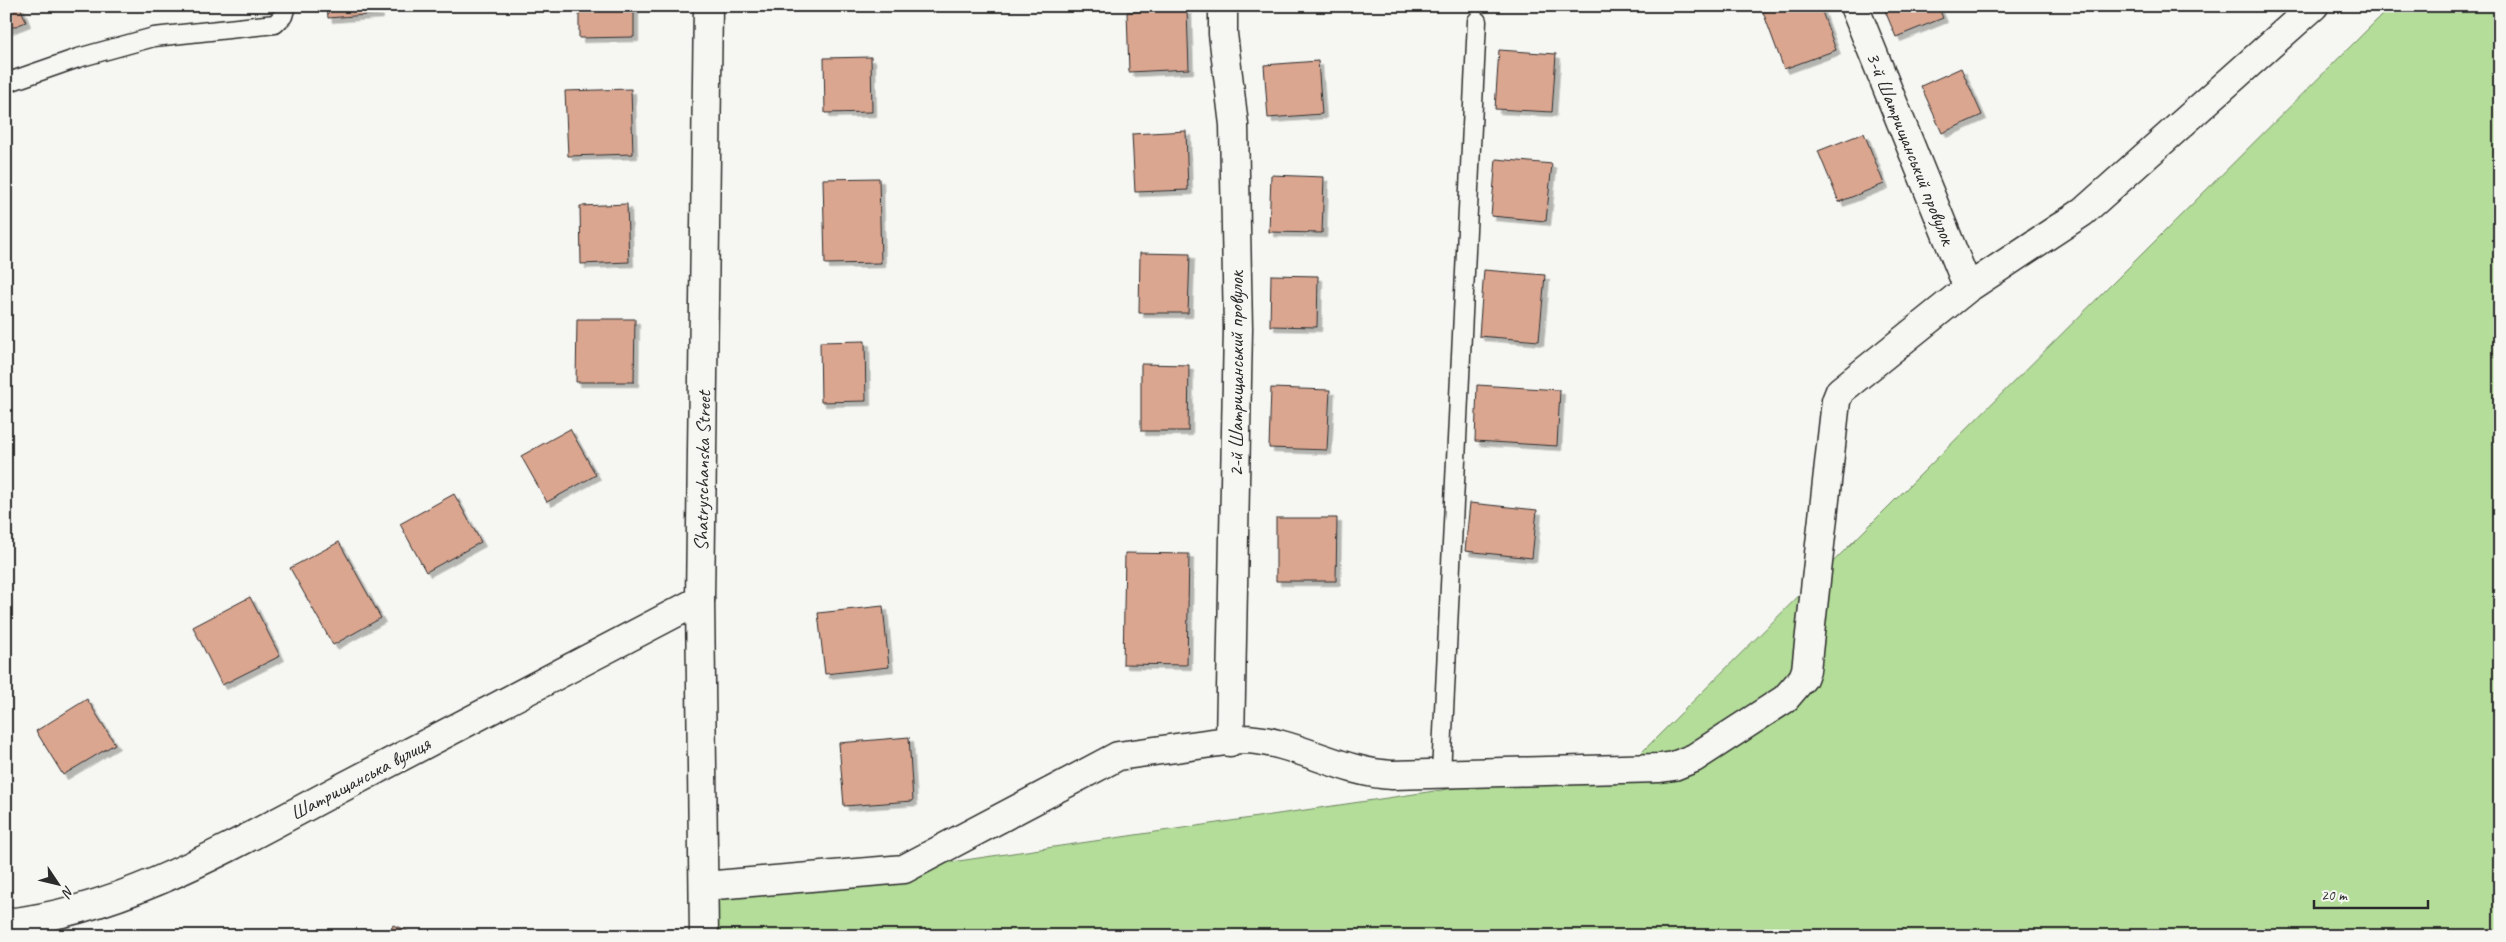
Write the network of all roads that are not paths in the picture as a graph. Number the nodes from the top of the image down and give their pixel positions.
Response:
1 (708, 6) edge
2 (1223, 6) edge
3 (1854, 6) edge
4 (2314, 6) edge
5 (286, 8) edge
6 (1477, 22) dead end
7 (6, 83) edge
8 (1968, 288) junction
9 (700, 600) junction
10 (1230, 742) junction
11 (1441, 774) junction
12 (704, 886) junction
13 (6, 923) edge
14 (704, 936) edge

1 - 9 street, Shatryschanska Street
2 - 10 street, 2-й Шатрищанський провулок
3 - 8 street, 3-й Шатрищанський провулок
4 - 8 street
5 - 7 lane
6 - 11 lane
8 - 11 street
9 - 12 street, Shatryschanska Street
9 - 13 street, Шатрищанська вулиця
10 - 11 street
10 - 12 street
12 - 14 street, Shatryschanska Street

